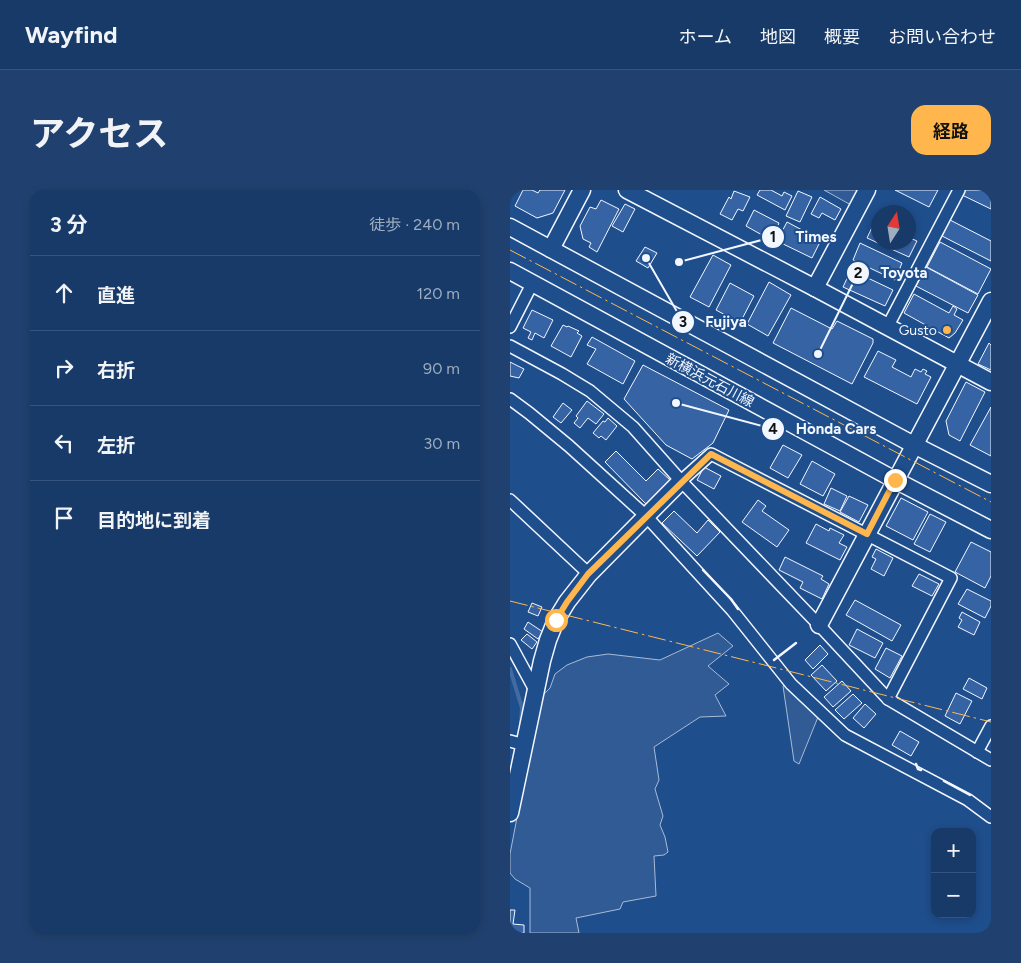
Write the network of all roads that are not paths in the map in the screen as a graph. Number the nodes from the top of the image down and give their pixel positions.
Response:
1 (582, 190) edge
2 (627, 190) edge
3 (867, 190) edge
4 (959, 190) edge
5 (510, 227) edge
6 (551, 249) junction
7 (510, 271) edge
8 (532, 284) junction
9 (815, 288) junction
10 (991, 301) edge
11 (892, 320) dead end
12 (510, 326) edge
13 (510, 346) edge
14 (958, 365) junction
15 (991, 382) edge
16 (510, 400) edge
17 (914, 445) junction
18 (895, 480) junction
19 (681, 482) junction
20 (991, 484) edge
21 (510, 500) edge
22 (646, 516) junction
23 (991, 530) edge
24 (867, 534) junction
25 (588, 574) junction
26 (819, 625) junction
27 (510, 644) edge
28 (535, 690) junction
29 (888, 699) junction
30 (991, 726) edge
31 (516, 743) edge
32 (977, 752) junction
33 (991, 760) edge
34 (510, 813) edge
35 (991, 817) edge

1 - 6 street
2 - 9 street
3 - 9 street
4 - 11 street
5 - 6 street
6 - 17 street
7 - 8 street, 新横浜元石川線
8 - 12 street
8 - 18 street, 新横浜元石川線
9 - 14 street
10 - 14 street
13 - 19 street
14 - 15 street
14 - 17 street
16 - 22 street
17 - 18 street
17 - 20 street
18 - 23 street, 新横浜元石川線
18 - 24 street
19 - 22 street
19 - 24 street
19 - 26 street
21 - 25 street
22 - 25 street
22 - 35 street
24 - 26 street
24 - 29 street
25 - 28 street
26 - 29 street
27 - 28 street
28 - 31 street
29 - 32 street
30 - 32 street
31 - 34 street
32 - 33 street

